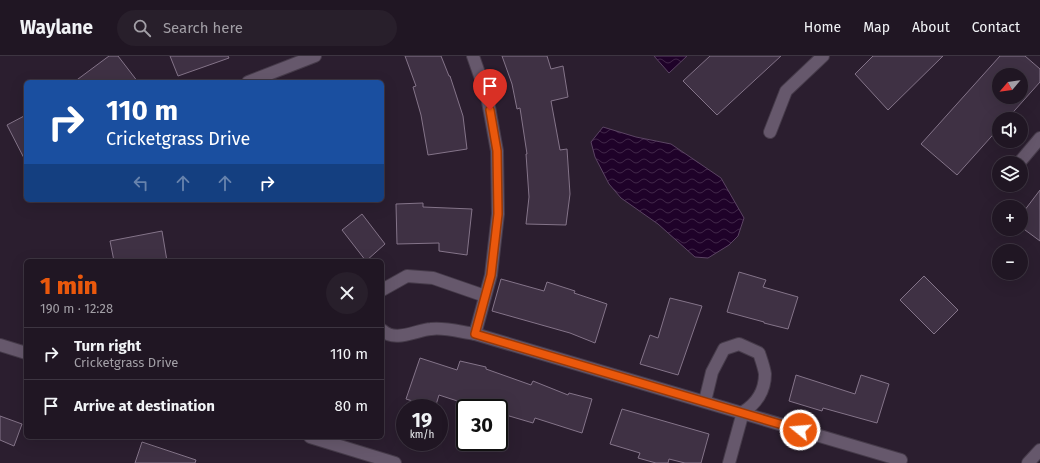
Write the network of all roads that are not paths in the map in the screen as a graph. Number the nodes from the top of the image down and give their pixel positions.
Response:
1 (315, 56) edge
2 (473, 56) edge
3 (823, 56) edge
4 (276, 76) edge
5 (257, 80) edge
6 (770, 132) dead end
7 (1040, 138) edge
8 (1025, 156) edge
9 (384, 289) edge
10 (485, 296) junction
11 (384, 332) edge
12 (475, 334) junction
13 (0, 345) edge
14 (24, 352) edge
15 (705, 401) junction
16 (742, 412) junction
17 (317, 439) edge
18 (1040, 450) edge
19 (901, 460) dead end
20 (395, 463) edge
21 (729, 463) edge
22 (1028, 463) edge

1 - 4 street
2 - 10 street
3 - 6 street
4 - 5 street
7 - 8 street
9 - 10 street
10 - 12 street
11 - 12 street
12 - 15 street
13 - 14 street
15 - 16 street
15 - 16 street
16 - 19 street
16 - 21 street
17 - 20 street
18 - 22 street

